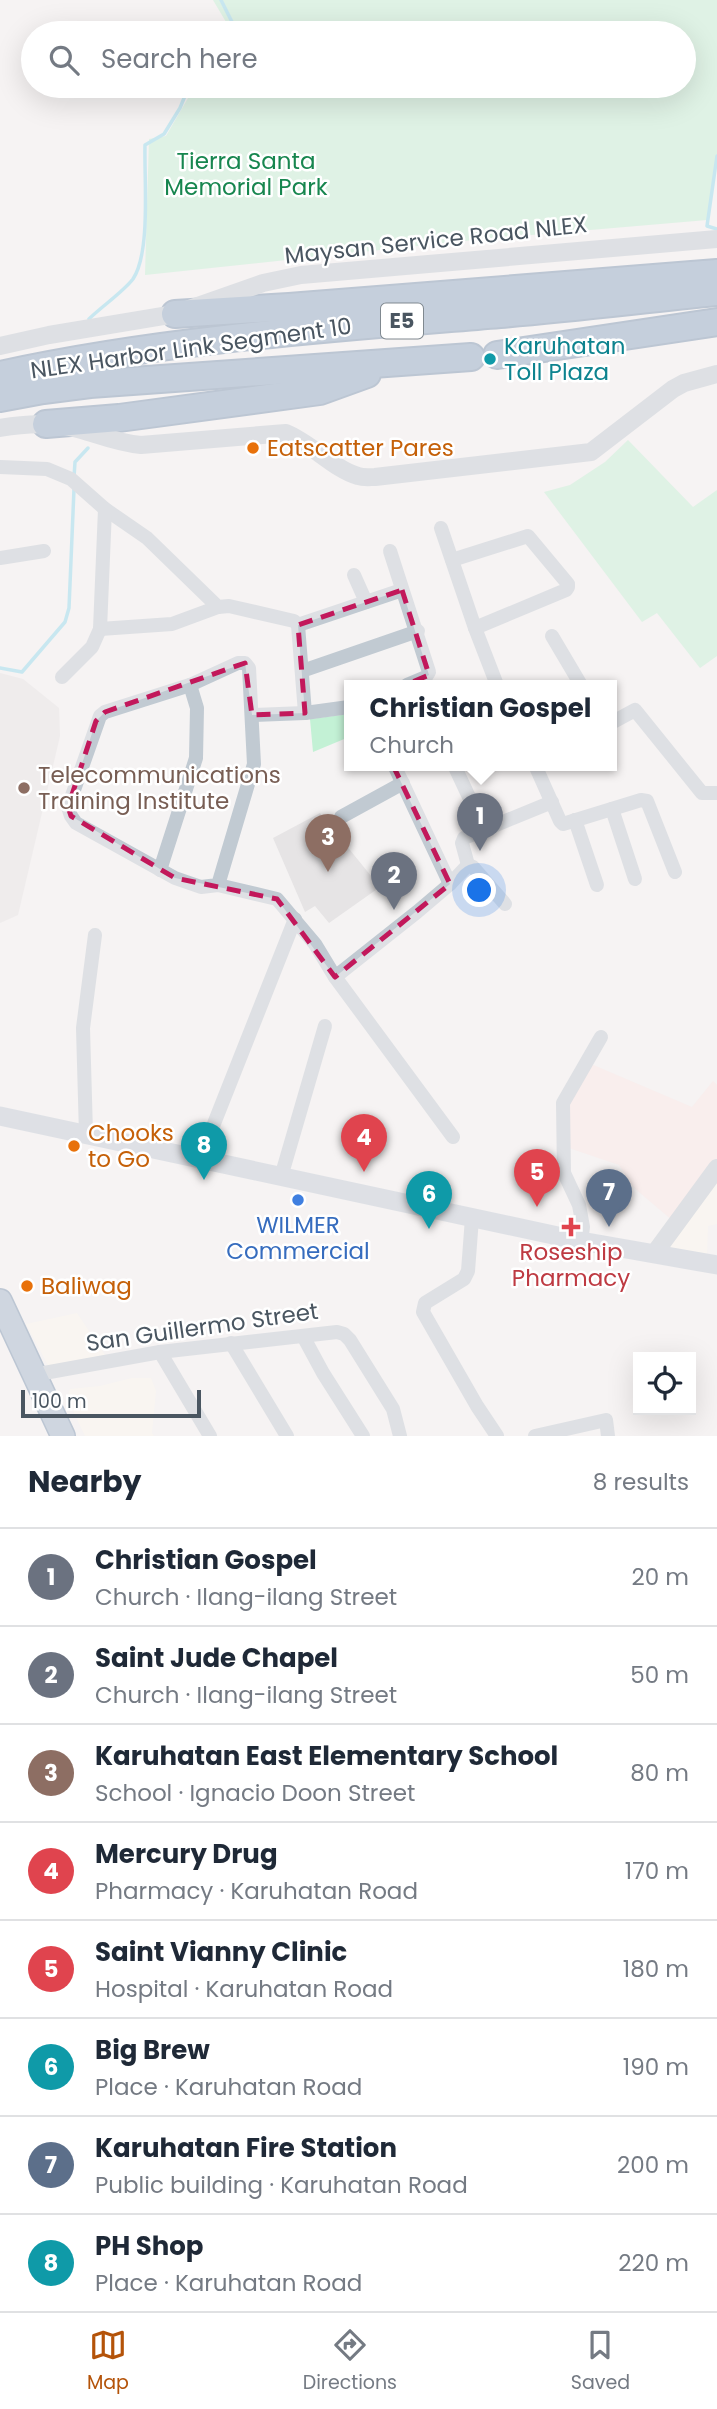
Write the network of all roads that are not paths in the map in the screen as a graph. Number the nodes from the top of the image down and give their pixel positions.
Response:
1 (717, 239) edge
2 (717, 273) edge
3 (717, 292) edge
4 (175, 314) junction
5 (717, 322) edge
6 (0, 346) edge
7 (497, 355) dead end
8 (471, 357) dead end
9 (399, 363) junction
10 (89, 371) junction
11 (717, 374) edge
12 (0, 375) edge
13 (0, 398) edge
14 (46, 424) junction
15 (0, 428) edge
16 (0, 467) edge
17 (104, 509) junction
18 (441, 528) dead end
19 (44, 551) dead end
20 (390, 551) dead end
21 (0, 558) edge
22 (452, 560) junction
23 (354, 575) dead end
24 (402, 590) junction
25 (366, 602) junction
26 (218, 607) junction
27 (298, 625) junction
28 (475, 628) junction
29 (100, 629) junction
30 (418, 631) junction
31 (552, 636) dead end
32 (302, 670) junction
33 (62, 677) dead end
34 (418, 680) edge
35 (495, 680) edge
36 (578, 680) edge
37 (190, 685) junction
38 (344, 708) edge
39 (305, 713) junction
40 (252, 715) junction
41 (617, 720) edge
42 (397, 771) edge
43 (457, 771) edge
44 (538, 771) edge
45 (403, 783) junction
46 (717, 793) edge
47 (552, 802) junction
48 (612, 809) junction
49 (341, 817) dead end
50 (575, 820) junction
51 (484, 829) junction
52 (468, 865) junction
53 (160, 870) junction
54 (675, 872) dead end
55 (635, 879) dead end
56 (450, 884) junction
57 (218, 885) junction
58 (597, 885) dead end
59 (505, 904) dead end
60 (295, 919) junction
61 (95, 935) dead end
62 (335, 977) junction
63 (325, 1026) dead end
64 (601, 1037) dead end
65 (0, 1116) edge
66 (86, 1134) junction
67 (453, 1138) dead end
68 (200, 1159) junction
69 (717, 1168) edge
70 (281, 1177) junction
71 (472, 1218) junction
72 (581, 1241) junction
73 (654, 1254) junction
74 (717, 1265) edge
75 (0, 1301) edge
76 (303, 1336) junction
77 (231, 1343) junction
78 (160, 1352) junction
79 (33, 1375) junction
80 (63, 1436) edge
81 (210, 1436) edge
82 (287, 1436) edge
83 (363, 1436) edge
84 (400, 1436) edge
85 (497, 1436) edge
86 (535, 1436) edge
87 (608, 1436) edge

1 - 4 street, Maysan Service Road NLEX
2 - 4 highway
3 - 10 highway, NLEX Harbor Link Segment 10 / E5
4 - 6 street, Maysan Service Road NLEX
5 - 7 highway
8 - 9 highway, E5
9 - 10 highway, NLEX Harbor Link Segment 10 / E5
9 - 14 highway
10 - 12 highway, NLEX Harbor Link Segment 10 / E5
10 - 13 highway, NLEX Harbor Link Segment 10 / E5
11 - 14 street
14 - 15 street
16 - 17 street
17 - 26 street
17 - 29 street
18 - 22 street
19 - 21 street
20 - 24 street
22 - 28 street
22 - 28 street
23 - 25 street
24 - 25 street
24 - 30 street
25 - 27 street
26 - 27 street
26 - 29 street
27 - 32 street
28 - 35 street
29 - 33 street
30 - 32 street
30 - 34 street
31 - 36 street
32 - 39 street
37 - 40 street
37 - 53 street
37 - 53 street
38 - 39 street
39 - 40 street
40 - 57 street
41 - 46 street
42 - 45 street
43 - 51 street
44 - 47 street
45 - 49 street
45 - 56 street
47 - 50 street
47 - 51 street
48 - 50 street
48 - 54 street
48 - 55 street
50 - 58 street
51 - 52 street
52 - 56 street
52 - 59 street
53 - 57 street
56 - 62 street
57 - 60 street
60 - 62 street
60 - 68 street
61 - 66 street
62 - 67 street
63 - 70 street
64 - 72 street
65 - 66 main road
66 - 68 main road
68 - 70 main road
69 - 73 street
70 - 71 main road
71 - 72 main road
71 - 85 street
72 - 73 main road
73 - 74 main road
75 - 79 highway
76 - 77 street, San Guillermo Street
76 - 83 street
76 - 84 street, San Guillermo Street
77 - 78 street, San Guillermo Street
77 - 82 street
78 - 79 street, San Guillermo Street
78 - 81 street
79 - 80 highway
86 - 87 street

